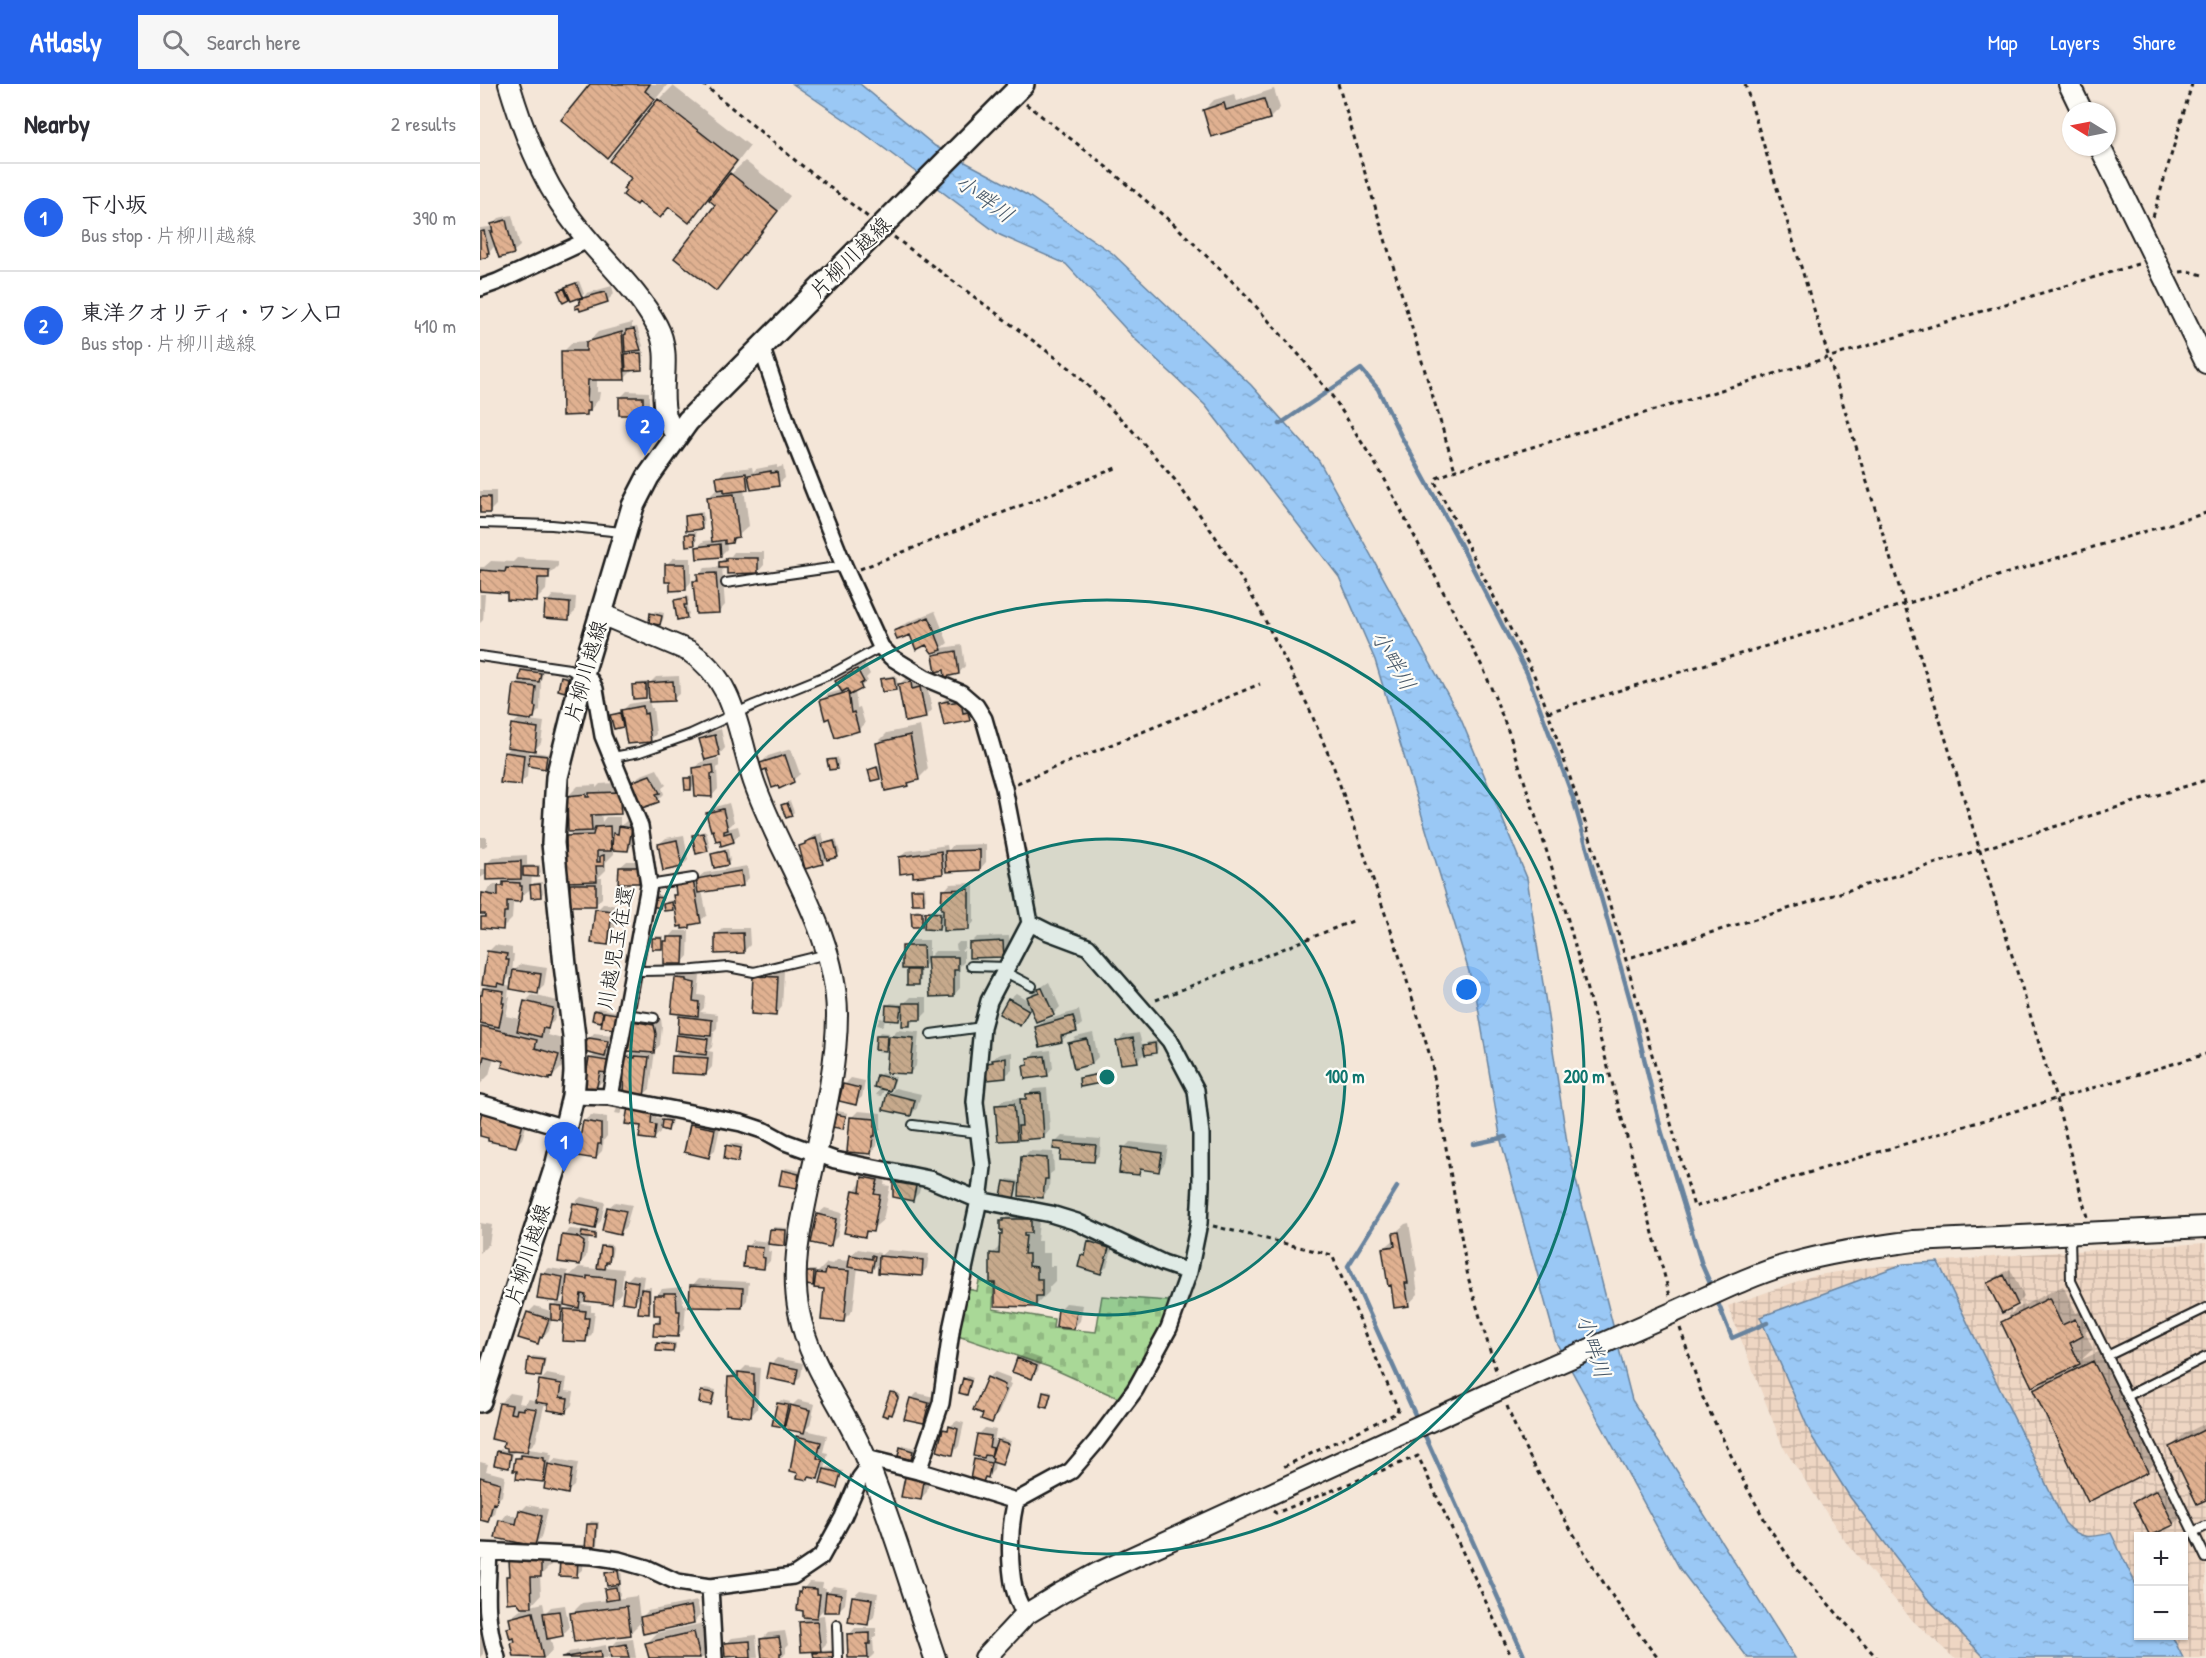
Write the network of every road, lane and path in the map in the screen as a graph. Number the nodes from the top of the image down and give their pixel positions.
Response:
1 (509, 84) edge
2 (703, 84) edge
3 (1338, 84) edge
4 (1745, 84) edge
5 (2069, 84) edge
6 (2192, 84) edge
7 (1017, 95) edge
8 (2078, 102) edge
9 (2104, 156) edge
10 (882, 223) junction
11 (2140, 228) junction
12 (588, 240) junction
13 (2159, 265) junction
14 (2206, 276) edge
15 (480, 288) edge
16 (761, 346) junction
17 (1829, 358) junction
18 (2206, 363) edge
19 (677, 436) junction
20 (1116, 468) dead end
21 (1456, 470) junction
22 (2206, 513) edge
23 (480, 523) edge
24 (624, 532) junction
25 (846, 570) junction
26 (726, 584) dead end
27 (1904, 605) junction
28 (601, 614) junction
29 (881, 647) junction
30 (480, 656) edge
31 (582, 676) junction
32 (1260, 684) dead end
33 (1548, 712) junction
34 (735, 714) junction
35 (613, 757) junction
36 (2206, 780) edge
37 (1004, 788) junction
38 (1978, 850) junction
39 (693, 878) dead end
40 (650, 885) junction
41 (1355, 920) dead end
42 (1030, 923) junction
43 (828, 953) junction
44 (1632, 957) dead end
45 (970, 966) dead end
46 (633, 969) junction
47 (1006, 969) junction
48 (1032, 986) dead end
49 (1140, 1007) junction
50 (625, 1014) junction
51 (654, 1018) dead end
52 (982, 1027) junction
53 (931, 1034) dead end
54 (2206, 1054) edge
55 (573, 1096) junction
56 (610, 1097) junction
57 (2056, 1100) junction
58 (480, 1103) edge
59 (912, 1125) dead end
60 (566, 1128) junction
61 (978, 1133) junction
62 (816, 1154) junction
63 (979, 1200) junction
64 (1199, 1223) junction
65 (2206, 1227) edge
66 (2092, 1233) junction
67 (2070, 1234) junction
68 (1189, 1272) junction
69 (2206, 1308) edge
70 (1673, 1313) junction
71 (2107, 1356) junction
72 (2206, 1357) edge
73 (1506, 1387) junction
74 (2127, 1396) junction
75 (480, 1401) edge
76 (867, 1462) junction
77 (918, 1471) junction
78 (1272, 1472) dead end
79 (1016, 1501) junction
80 (1253, 1503) junction
81 (2206, 1526) edge
82 (2193, 1532) junction
83 (484, 1551) edge
84 (2206, 1558) edge
85 (710, 1587) junction
86 (1025, 1615) junction
87 (837, 1625) dead end
88 (497, 1658) edge
89 (714, 1658) edge
90 (838, 1658) edge
91 (934, 1658) edge
92 (985, 1658) edge
93 (1512, 1658) edge
94 (1658, 1658) edge
95 (1876, 1658) edge

1 - 12 street
2 - 10 path
3 - 21 path
4 - 17 path
5 - 8 street
6 - 11 path
7 - 10 main road, 片柳川越線
7 - 70 path
9 - 11 street
10 - 16 main road, 片柳川越線
10 - 73 path
11 - 13 street
12 - 15 street
12 - 19 street
13 - 14 path
13 - 17 path
13 - 18 street
16 - 19 main road, 片柳川越線
16 - 25 street
17 - 21 path
17 - 27 path
19 - 24 main road, 片柳川越線
20 - 25 path
21 - 33 path
22 - 27 path
23 - 24 lane
24 - 28 main road, 片柳川越線
25 - 26 lane
25 - 29 street
27 - 33 path
27 - 38 path
28 - 31 main road, 片柳川越線
28 - 34 street
29 - 34 lane
29 - 37 street
30 - 31 lane
31 - 35 street, 川越児玉往還
31 - 55 main road, 片柳川越線
32 - 37 path
33 - 57 path
34 - 35 lane
34 - 43 street
35 - 40 street, 川越児玉往還
36 - 38 path
37 - 42 street
38 - 44 path
38 - 57 path
39 - 40 lane
40 - 46 street, 川越児玉往還
41 - 49 path
42 - 47 street
42 - 49 street
43 - 46 lane
43 - 62 street
45 - 47 lane
46 - 50 street, 川越児玉往還
47 - 48 lane
47 - 52 street
49 - 64 street
50 - 51 lane
50 - 56 street, 川越児玉往還
52 - 53 lane
52 - 61 street
54 - 57 path
55 - 56 street
55 - 60 main road, 片柳川越線
56 - 62 street
57 - 66 path
58 - 60 street
59 - 61 lane
60 - 75 main road, 片柳川越線
61 - 63 street
62 - 63 street
62 - 76 street
63 - 68 street
63 - 77 street
64 - 68 street
64 - 78 path
65 - 66 street
66 - 67 street
67 - 70 street
67 - 71 lane
68 - 79 street
69 - 71 lane
70 - 73 street
70 - 95 path
71 - 74 lane
72 - 74 lane
73 - 80 street
73 - 94 path
74 - 82 lane
76 - 77 street
76 - 85 street
76 - 91 street
77 - 79 street
79 - 86 street
80 - 86 street
80 - 93 path
81 - 82 lane
82 - 84 lane
83 - 85 street
83 - 88 street
85 - 89 street
86 - 92 street
87 - 90 lane

